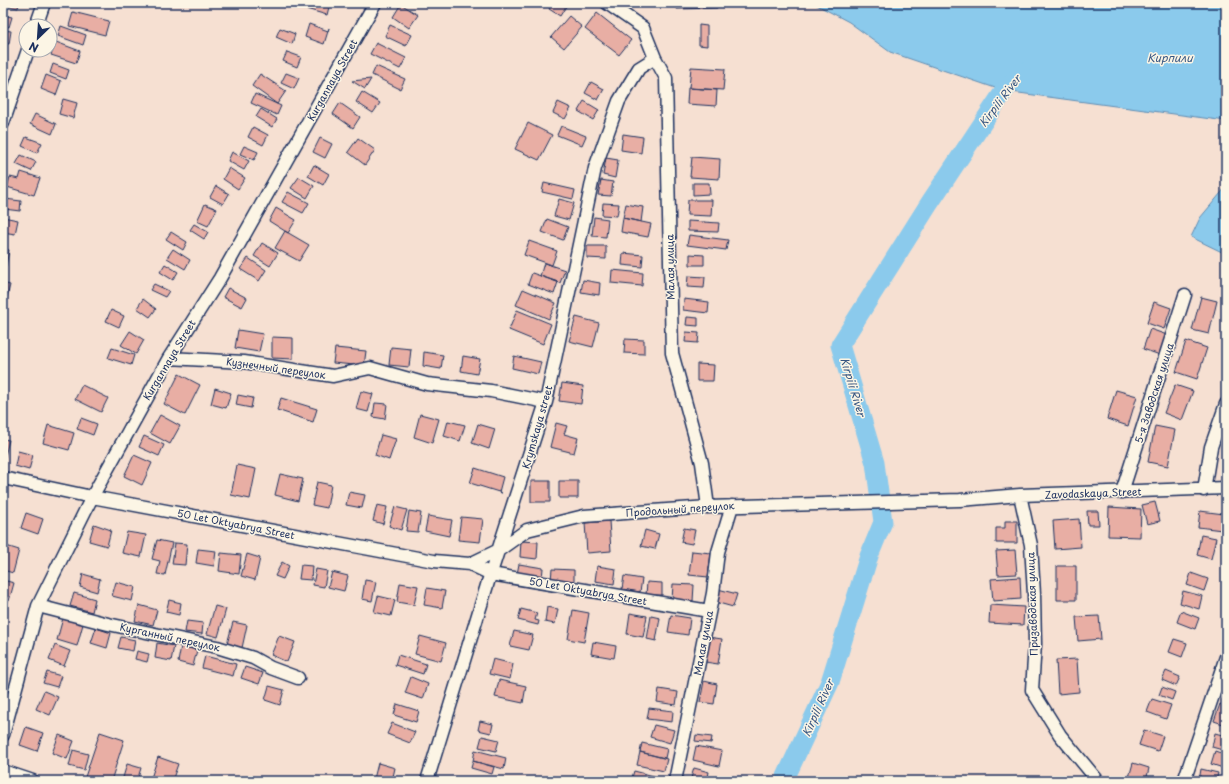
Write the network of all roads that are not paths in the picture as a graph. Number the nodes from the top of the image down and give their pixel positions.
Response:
1 (44, 3) edge
2 (375, 3) edge
3 (607, 3) edge
4 (39, 18) edge
5 (25, 58) edge
6 (655, 58) junction
7 (3, 123) edge
8 (1185, 295) dead end
9 (169, 358) junction
10 (546, 402) junction
11 (1226, 404) edge
12 (3, 478) edge
13 (1226, 488) edge
14 (1204, 490) junction
15 (1122, 492) junction
16 (1020, 495) junction
17 (92, 497) junction
18 (960, 500) joint
19 (708, 506) junction
20 (732, 506) junction
21 (499, 550) junction
22 (470, 564) junction
23 (491, 574) junction
24 (38, 606) junction
25 (709, 611) junction
26 (1226, 657) edge
27 (298, 678) dead end
28 (3, 735) edge
29 (3, 772) edge
30 (33, 781) edge
31 (427, 781) edge
32 (675, 781) edge
33 (1098, 781) edge
34 (1184, 781) edge

1 - 4 street
2 - 9 street, Kurgannaya Street
3 - 6 street, Малая улица
5 - 7 street
6 - 10 street, Krymskaya street
6 - 19 street, Малая улица
8 - 15 street, 5-я Заводская улица
9 - 10 street, Кузнечный переулок
9 - 17 street, Kurgannaya Street
10 - 21 street, Krymskaya street
11 - 14 street
12 - 17 street, 50 Let Oktyabrya Street
13 - 14 street, Zavodaskaya Street
14 - 15 street, Zavodaskaya Street
15 - 16 street, Zavodaskaya Street
16 - 18 street, Zavodaskaya Street
16 - 33 street, Призаводская улица
17 - 22 street, 50 Let Oktyabrya Street
17 - 24 street, Kurgannaya Street
18 - 20 street, Продольный переулок
19 - 20 street, Продольный переулок
19 - 21 street, Продольный переулок
20 - 25 street, Малая улица
21 - 22 street
21 - 23 street, Krymskaya street
22 - 23 street, 50 Let Oktyabrya Street
23 - 25 street, 50 Let Oktyabrya Street
23 - 31 street, Krymskaya street
24 - 27 street, Курганный переулок
24 - 28 street, Kurgannaya Street
25 - 32 street, Малая улица
26 - 34 street
29 - 30 street

